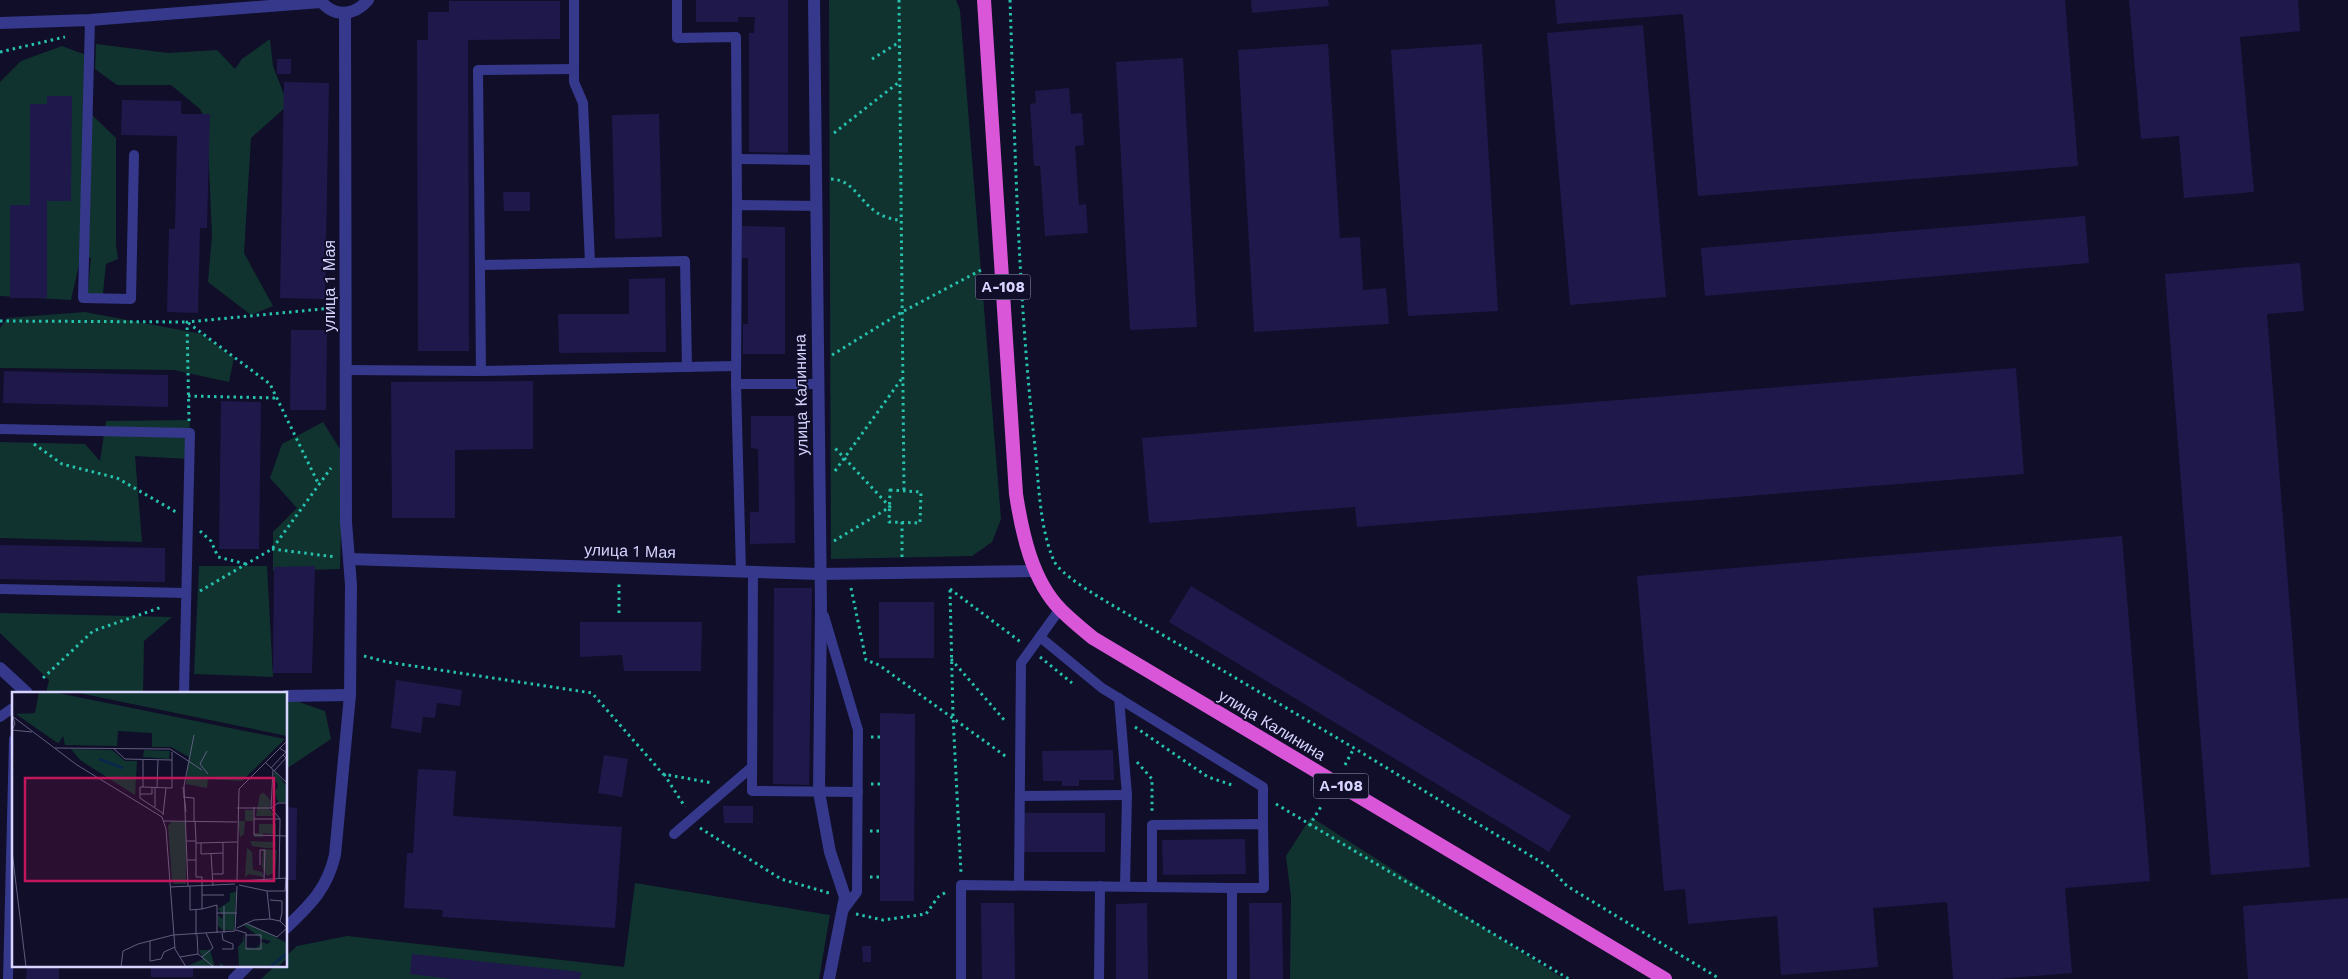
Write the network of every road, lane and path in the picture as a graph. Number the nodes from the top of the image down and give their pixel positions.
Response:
1 (368, 0) edge
2 (574, 0) edge
3 (677, 0) edge
4 (814, 0) edge
5 (898, 0) edge
6 (984, 0) edge
7 (1010, 0) edge
8 (321, 1) edge
9 (345, 14) junction
10 (90, 20) junction
11 (0, 23) edge
12 (899, 43) junction
13 (872, 59) dead end
14 (574, 69) junction
15 (899, 82) junction
16 (834, 133) dead end
17 (134, 155) dead end
18 (737, 159) junction
19 (816, 160) junction
20 (828, 179) dead end
21 (737, 205) junction
22 (817, 206) junction
23 (901, 220) junction
24 (590, 263) junction
25 (480, 265) junction
26 (983, 269) dead end
27 (340, 307) dead end
28 (902, 312) junction
29 (0, 321) edge
30 (187, 322) junction
31 (829, 357) dead end
32 (736, 366) junction
33 (687, 367) junction
34 (345, 370) junction
35 (481, 371) junction
36 (903, 377) junction
37 (736, 384) junction
38 (819, 384) junction
39 (188, 396) junction
40 (277, 398) junction
41 (0, 429) edge
42 (15, 429) junction
43 (190, 433) junction
44 (830, 442) dead end
45 (845, 458) junction
46 (830, 477) dead end
47 (318, 486) dead end
48 (904, 490) junction
49 (890, 507) junction
50 (188, 522) junction
51 (902, 522) junction
52 (831, 542) dead end
53 (272, 549) dead end
54 (349, 559) junction
55 (246, 564) dead end
56 (902, 564) dead end
57 (747, 571) junction
58 (1035, 571) junction
59 (820, 574) junction
60 (619, 583) dead end
61 (851, 588) dead end
62 (0, 589) edge
63 (186, 593) junction
64 (821, 608) junction
65 (1060, 609) junction
66 (619, 613) dead end
67 (1040, 637) junction
68 (1031, 648) junction
69 (351, 652) junction
70 (951, 659) junction
71 (0, 668) edge
72 (1075, 685) dead end
73 (26, 692) edge
74 (184, 692) edge
75 (350, 695) junction
76 (288, 696) edge
77 (1119, 698) junction
78 (12, 708) edge
79 (953, 716) junction
80 (0, 717) edge
81 (1121, 717) junction
82 (1008, 724) dead end
83 (1354, 748) junction
84 (1009, 759) dead end
85 (1344, 765) dead end
86 (752, 767) junction
87 (663, 774) junction
88 (1236, 786) dead end
89 (729, 787) junction
90 (819, 792) junction
91 (858, 792) junction
92 (1127, 795) junction
93 (1020, 796) junction
94 (1263, 796) junction
95 (1322, 805) dead end
96 (693, 818) junction
97 (12, 819) edge
98 (1263, 824) junction
99 (1310, 826) junction
100 (674, 834) dead end
101 (962, 885) junction
102 (1019, 885) junction
103 (1100, 886) junction
104 (1125, 886) junction
105 (1152, 887) junction
106 (1232, 888) junction
107 (845, 897) junction
108 (842, 912) junction
109 (288, 926) edge
110 (247, 966) edge
111 (8, 979) edge
112 (234, 979) edge
113 (829, 979) edge
114 (961, 979) edge
115 (1099, 979) edge
116 (1232, 979) edge
117 (1569, 979) edge
118 (1665, 979) edge
119 (1720, 979) edge

1 - 9 street
2 - 14 lane
3 - 18 lane
4 - 19 street, улица Калинина
5 - 12 path
6 - 58 highway, улица Калинина / А-108
7 - 83 path
8 - 9 street
8 - 10 street
9 - 34 street, улица 1 Мая
10 - 11 street
10 - 17 lane
12 - 13 path
12 - 15 path
14 - 24 lane
14 - 25 lane
15 - 16 path
15 - 23 path
18 - 19 lane
18 - 21 lane
19 - 22 street, улица Калинина
20 - 23 path
21 - 22 lane
21 - 32 lane
22 - 38 street, улица Калинина
23 - 28 path
24 - 25 lane
24 - 33 lane
25 - 35 lane
26 - 28 path
27 - 30 path
28 - 31 path
28 - 36 path
29 - 30 path
30 - 39 path
30 - 40 path
32 - 33 lane
32 - 37 lane
33 - 35 lane
34 - 35 lane
34 - 54 street, улица 1 Мая
36 - 45 path
36 - 48 path
37 - 38 lane
37 - 57 lane
38 - 59 street, улица Калинина
39 - 40 path
39 - 43 path
40 - 47 path
41 - 42 lane
42 - 43 lane
42 - 50 path
43 - 50 lane
44 - 45 path
45 - 46 path
45 - 49 path
48 - 49 path
48 - 51 path
49 - 51 path
49 - 52 path
50 - 55 path
50 - 63 lane
51 - 56 path
53 - 54 path
54 - 57 street, улица 1 Мая
54 - 69 street, улица 1 Мая
57 - 59 street, улица 1 Мая
57 - 86 lane
58 - 59 street
58 - 65 highway, улица Калинина / А-108
59 - 64 street, улица Калинина
60 - 66 path
61 - 79 path
62 - 63 lane
63 - 74 lane
64 - 90 street, улица Калинина
64 - 91 lane
65 - 67 lane
65 - 118 highway, улица Калинина / А-108
67 - 68 lane
67 - 77 lane
68 - 70 path
68 - 72 path
68 - 93 lane
69 - 75 street, улица 1 Мая
69 - 87 path
70 - 79 path
70 - 82 path
71 - 73 street
75 - 76 street
75 - 109 street, улица 1 Мая
77 - 81 lane
77 - 94 lane
78 - 80 lane
79 - 84 path
79 - 101 path
81 - 88 path
81 - 92 lane
83 - 85 path
83 - 119 path
86 - 89 lane
86 - 90 lane
87 - 89 path
87 - 96 path
89 - 96 lane
90 - 91 lane
90 - 107 street, улица Калинина
91 - 108 lane
92 - 93 lane
92 - 104 lane
93 - 102 lane
94 - 98 lane
94 - 99 path
95 - 99 path
96 - 100 lane
96 - 107 path
97 - 111 lane
98 - 105 lane
98 - 106 lane
99 - 117 path
101 - 102 lane
101 - 108 path
101 - 114 lane
102 - 103 lane
103 - 104 lane
103 - 115 lane
104 - 105 lane
105 - 106 lane
106 - 116 lane
107 - 108 street
108 - 113 street
110 - 112 street

